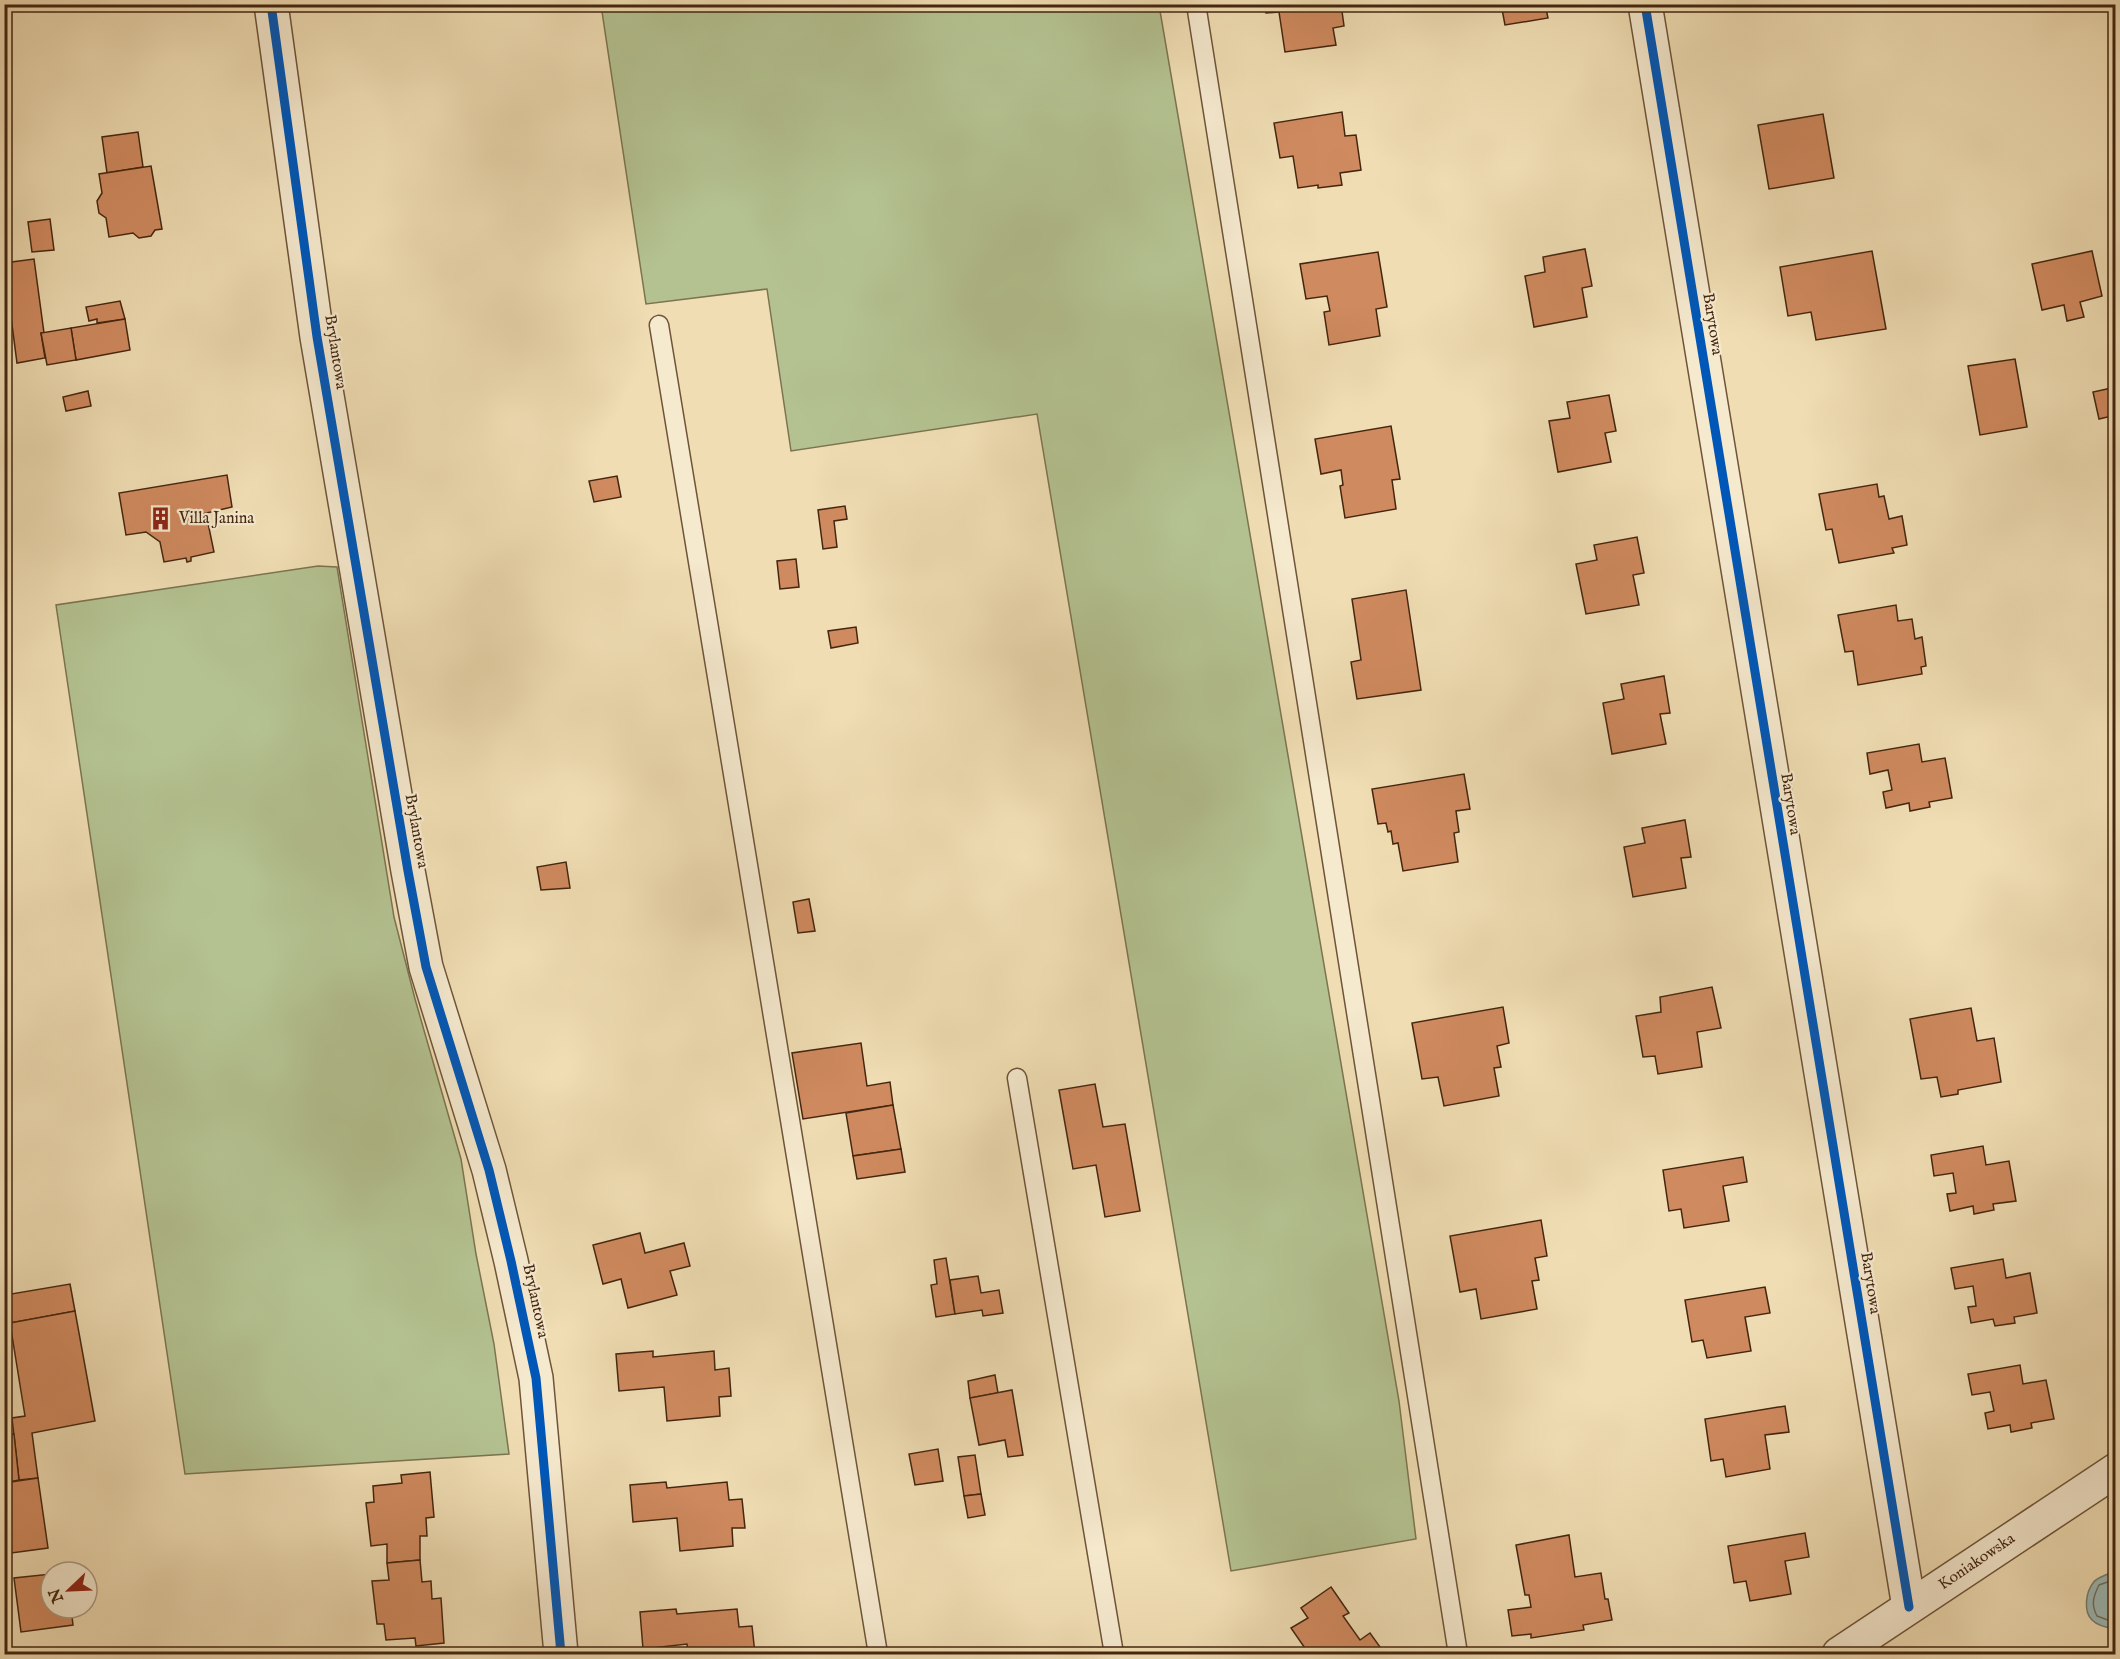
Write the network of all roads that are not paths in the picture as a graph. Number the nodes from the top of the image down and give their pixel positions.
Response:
1 (271, 4) edge
2 (1196, 4) edge
3 (1645, 4) edge
4 (659, 325) dead end
5 (1017, 1078) dead end
6 (2115, 1470) edge
7 (1909, 1607) junction
8 (561, 1654) edge
9 (878, 1654) edge
10 (1114, 1654) edge
11 (1458, 1654) edge
12 (1839, 1654) edge

1 - 8 street, Brylantowa
2 - 11 lane
3 - 7 street, Barytowa
4 - 9 lane
5 - 10 lane
6 - 7 street, Koniakowska
7 - 12 street, Koniakowska

